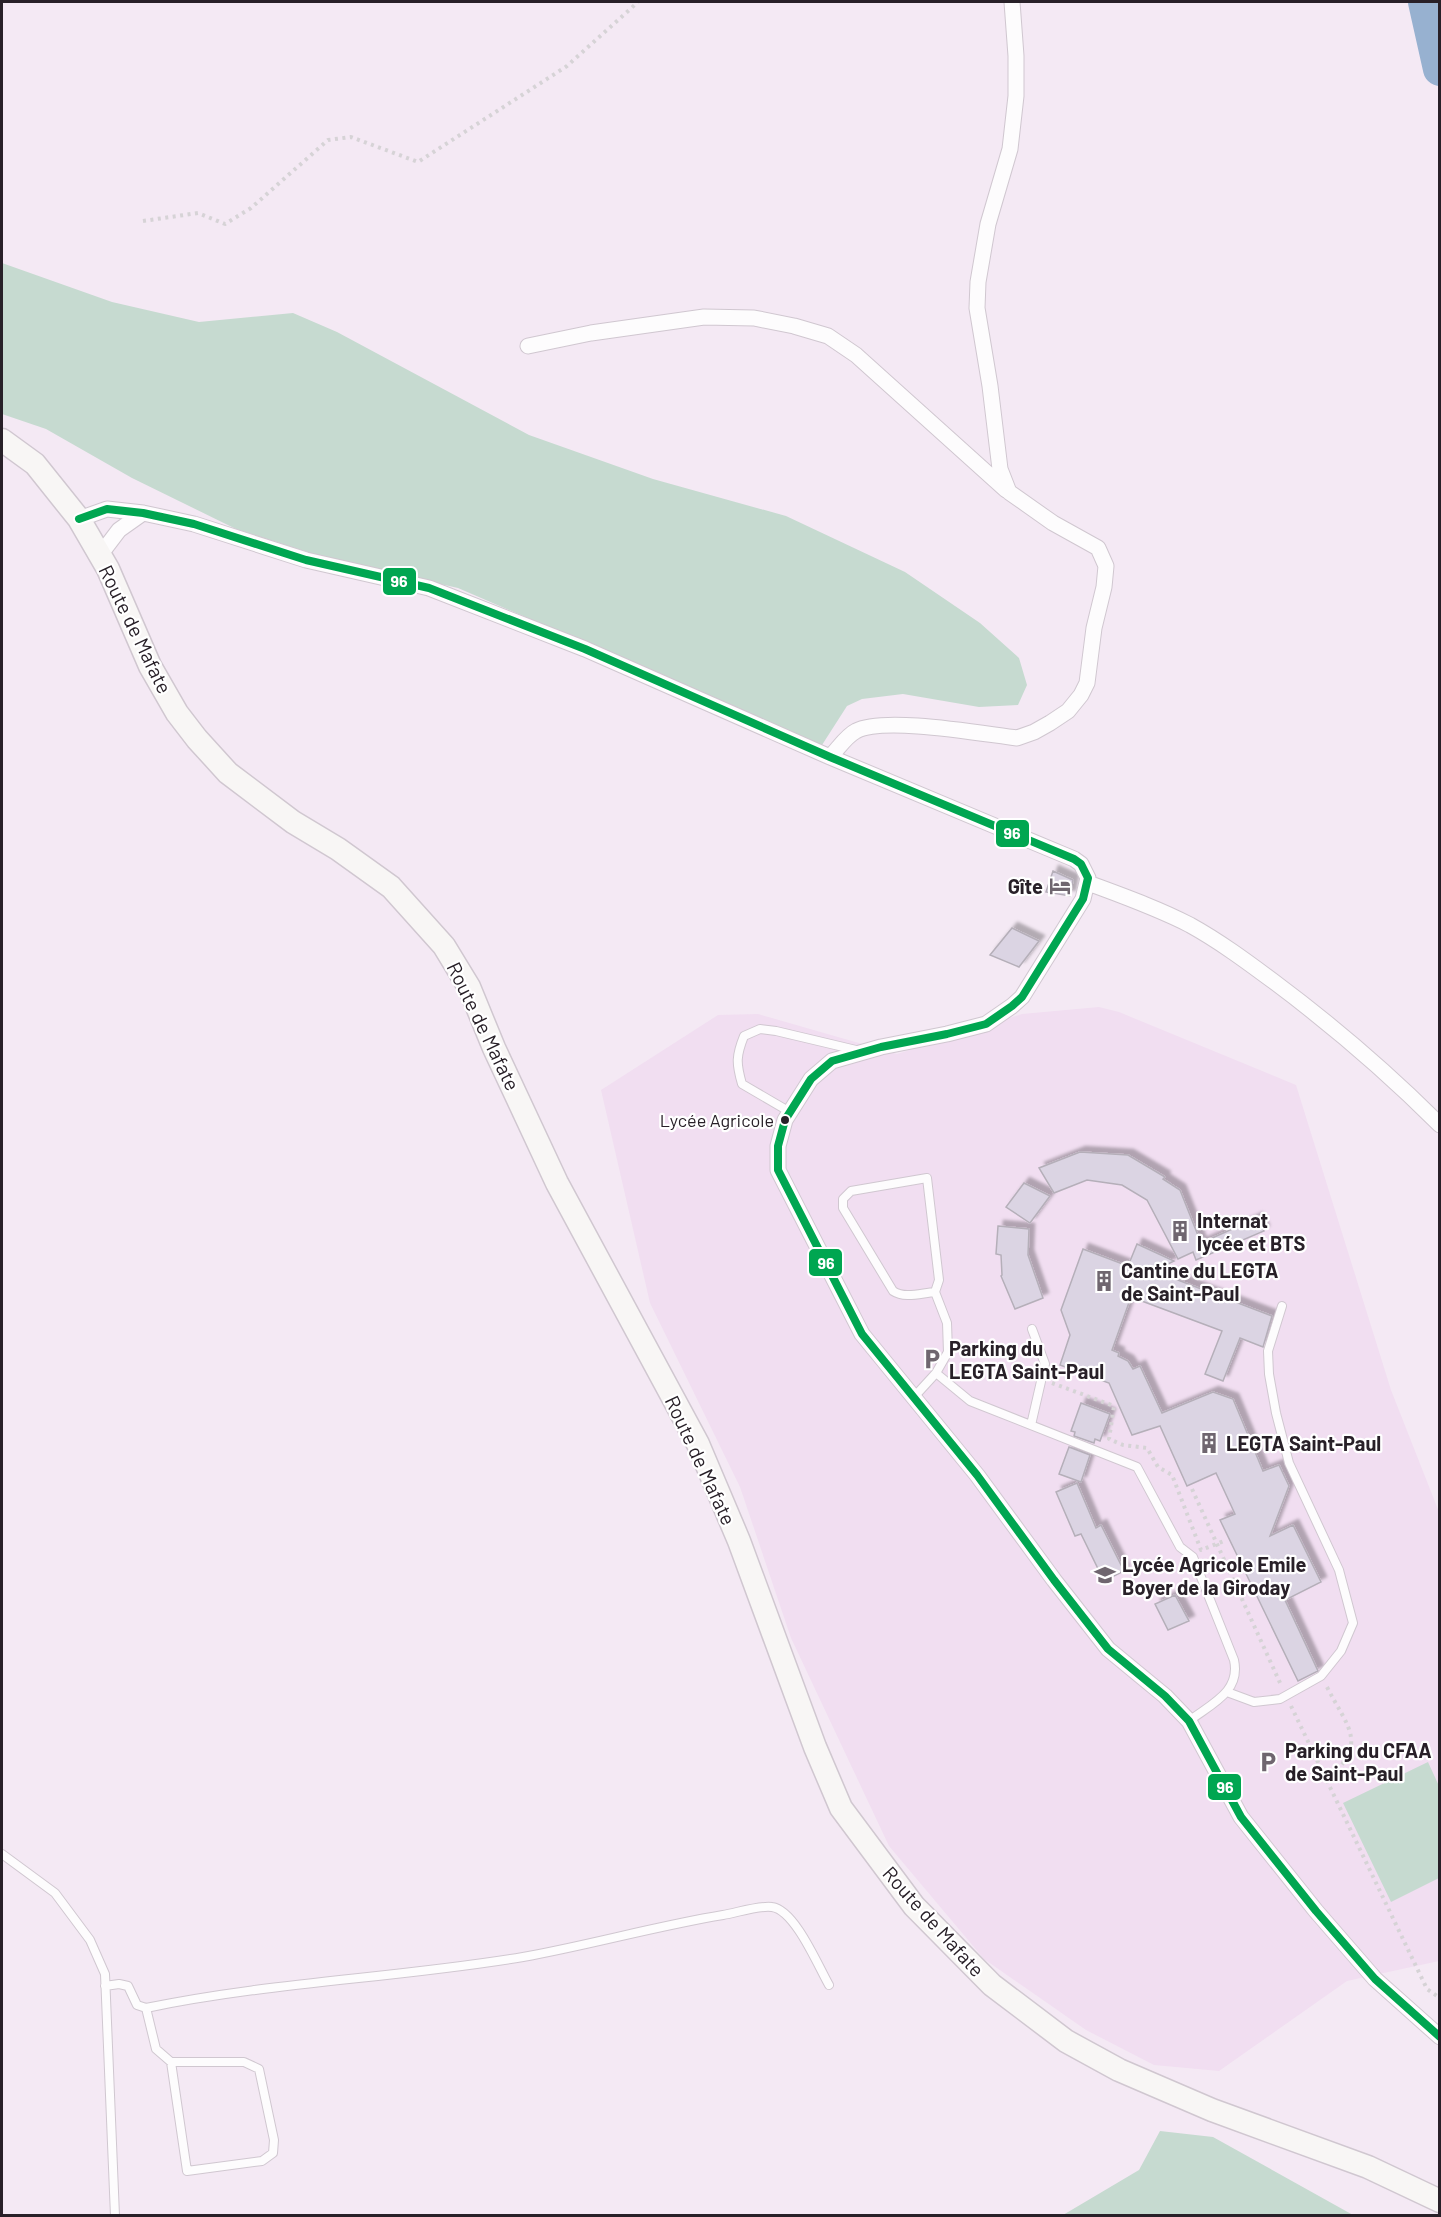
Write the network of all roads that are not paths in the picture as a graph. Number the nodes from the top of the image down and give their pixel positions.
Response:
1 (1012, 2) edge
2 (528, 346) dead end
3 (2, 440) edge
4 (1009, 492) junction
5 (143, 513) junction
6 (79, 519) junction
7 (100, 555) junction
8 (830, 757) junction
9 (1088, 883) junction
10 (863, 1052) junction
11 (790, 1112) junction
12 (1440, 1125) edge
13 (935, 1292) junction
14 (1282, 1306) dead end
15 (1032, 1329) dead end
16 (936, 1373) junction
17 (914, 1397) junction
18 (1031, 1425) junction
19 (1227, 1692) junction
20 (1189, 1721) junction
21 (2, 1854) edge
22 (830, 1985) dead end
23 (105, 1986) junction
24 (146, 2008) junction
25 (1440, 2037) edge
26 (171, 2062) junction
27 (1440, 2201) edge
28 (116, 2216) edge

1 - 4 street
2 - 4 street
3 - 6 main road, Route de Mafate
4 - 8 street
5 - 6 street
5 - 7 street, Route de Mafate
5 - 8 street
6 - 7 main road, Route de Mafate
7 - 27 main road, Route de Mafate
8 - 9 street
9 - 10 street
9 - 12 street
10 - 11 street
10 - 11 lane
11 - 17 street
13 - 13 lane
13 - 16 lane
14 - 19 lane
15 - 18 lane
16 - 17 lane
16 - 18 lane
17 - 20 street
18 - 19 lane
19 - 20 lane
20 - 25 street
21 - 23 lane
22 - 24 lane
23 - 24 lane
23 - 28 lane
24 - 26 lane
26 - 26 lane

